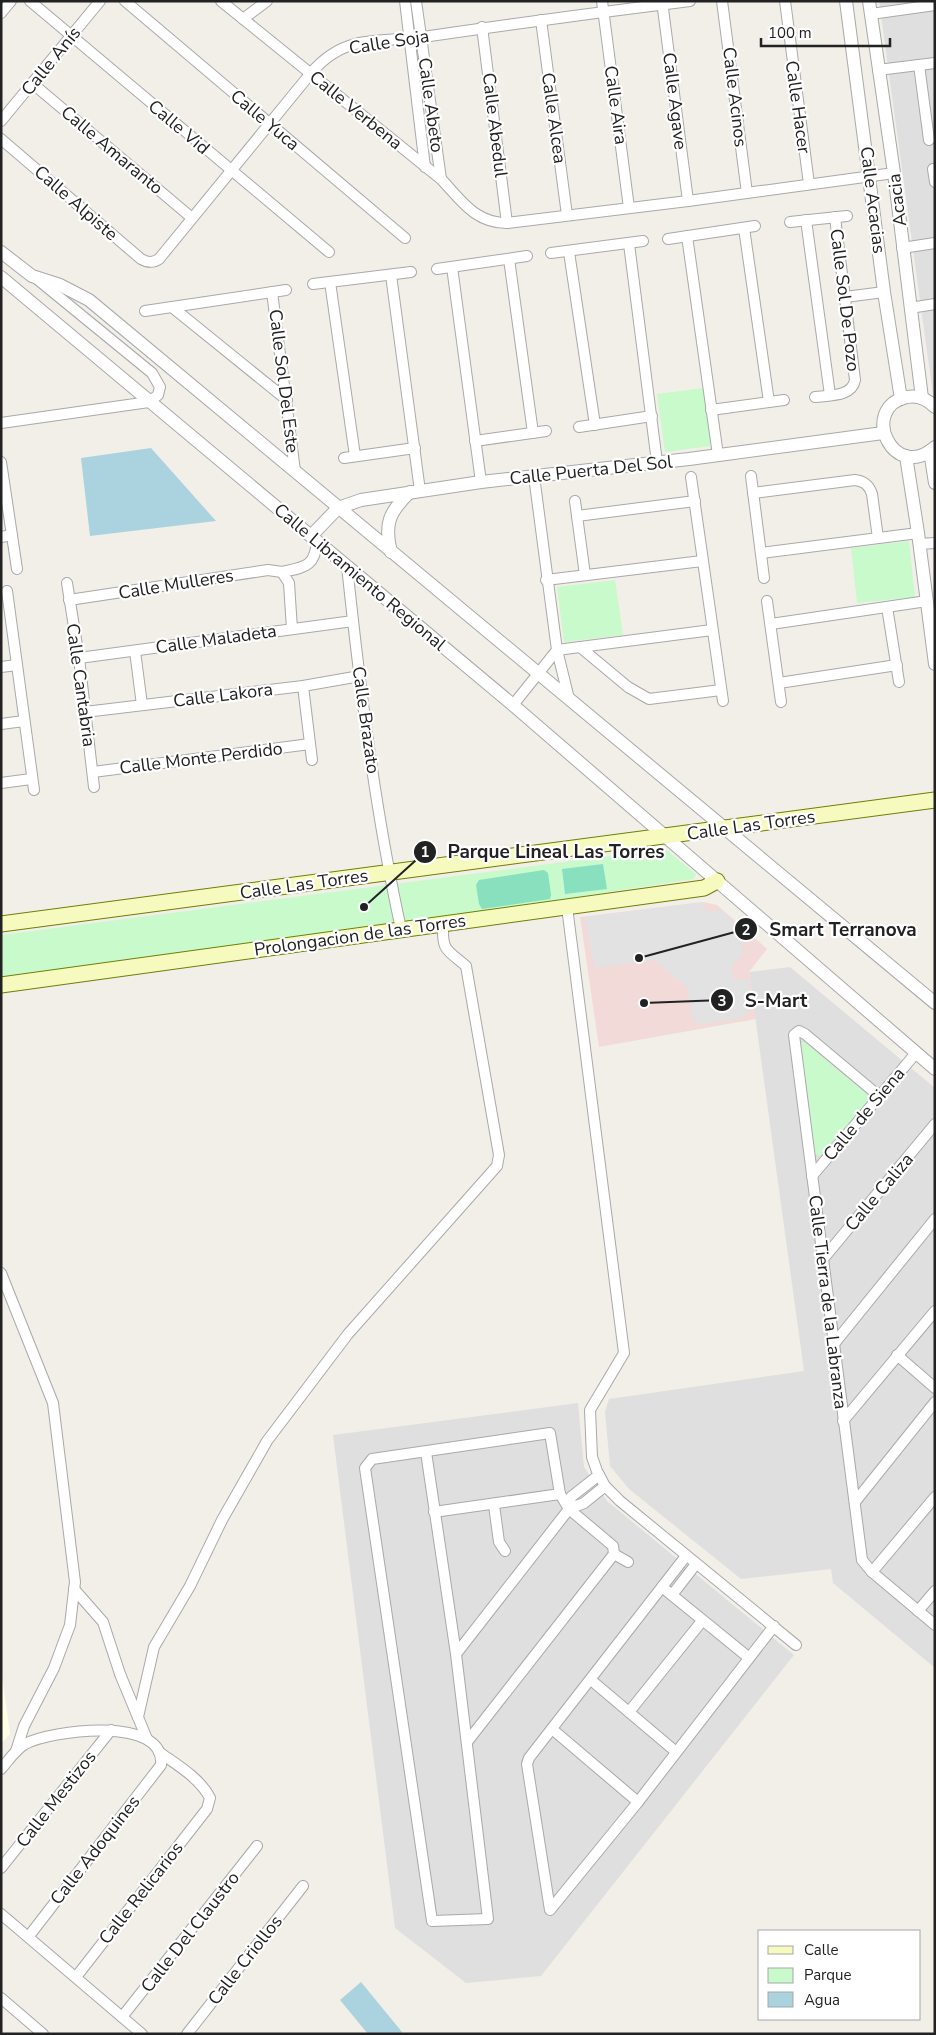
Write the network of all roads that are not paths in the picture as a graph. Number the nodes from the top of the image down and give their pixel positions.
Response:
1 (11, 1) edge
2 (30, 1) edge
3 (100, 1) edge
4 (125, 1) edge
5 (221, 1) edge
6 (267, 1) edge
7 (404, 1) edge
8 (416, 1) edge
9 (602, 1) edge
10 (690, 1) edge
11 (722, 1) edge
12 (785, 1) edge
13 (846, 1) edge
14 (662, 3) edge
15 (911, 4) edge
16 (935, 5) edge
17 (870, 7) edge
18 (1, 13) edge
19 (603, 13) junction
20 (243, 19) junction
21 (541, 20) junction
22 (482, 27) junction
23 (71, 36) junction
24 (422, 37) junction
25 (410, 38) junction
26 (935, 63) edge
27 (920, 65) junction
28 (878, 70) junction
29 (311, 73) junction
30 (32, 83) junction
31 (1, 121) edge
32 (270, 124) junction
33 (931, 125) edge
34 (1, 139) edge
35 (929, 140) dead end
36 (425, 167) junction
37 (933, 169) dead end
38 (231, 171) junction
39 (894, 173) junction
40 (870, 176) junction
41 (441, 179) junction
42 (935, 182) edge
43 (809, 184) junction
44 (747, 193) junction
45 (688, 201) junction
46 (629, 208) junction
47 (567, 216) junction
48 (847, 216) dead end
49 (835, 217) junction
50 (192, 218) junction
51 (806, 220) junction
52 (790, 222) dead end
53 (507, 223) junction
54 (755, 226) dead end
55 (744, 228) junction
56 (688, 236) junction
57 (406, 238) dead end
58 (668, 239) dead end
59 (643, 242) dead end
60 (935, 243) edge
61 (629, 244) junction
62 (902, 248) junction
63 (1, 252) edge
64 (329, 252) dead end
65 (569, 252) junction
66 (551, 253) dead end
67 (527, 256) dead end
68 (509, 259) junction
69 (153, 262) joint
70 (452, 267) junction
71 (437, 270) dead end
72 (411, 272) dead end
73 (391, 275) junction
74 (32, 276) junction
75 (1, 277) edge
76 (330, 282) junction
77 (313, 284) dead end
78 (286, 290) dead end
79 (272, 292) junction
80 (884, 292) junction
81 (845, 297) junction
82 (935, 304) edge
83 (172, 307) junction
84 (910, 308) junction
85 (145, 311) dead end
86 (830, 395) junction
87 (815, 397) dead end
88 (901, 399) junction
89 (287, 400) junction
90 (784, 400) dead end
91 (149, 402) junction
92 (769, 402) junction
93 (931, 404) edge
94 (711, 410) junction
95 (652, 416) junction
96 (1, 423) edge
97 (595, 425) junction
98 (579, 427) dead end
99 (546, 431) dead end
100 (534, 433) junction
101 (883, 433) junction
102 (474, 441) junction
103 (415, 448) junction
104 (933, 450) edge
105 (718, 455) junction
106 (906, 456) junction
107 (1, 462) edge
108 (658, 462) junction
109 (295, 471) junction
110 (534, 476) junction
111 (751, 476) dead end
112 (691, 477) dead end
113 (481, 482) junction
114 (935, 483) edge
115 (415, 492) junction
116 (753, 493) junction
117 (4, 495) edge
118 (575, 500) dead end
119 (695, 501) junction
120 (338, 508) junction
121 (577, 516) junction
122 (12, 535) junction
123 (1, 537) edge
124 (314, 538) junction
125 (878, 538) junction
126 (919, 539) junction
127 (935, 543) edge
128 (391, 552) junction
129 (761, 553) junction
130 (702, 561) junction
131 (347, 566) junction
132 (17, 569) dead end
133 (282, 572) junction
134 (585, 575) junction
135 (764, 578) dead end
136 (546, 580) junction
137 (67, 583) dead end
138 (7, 591) dead end
139 (70, 600) junction
140 (767, 600) dead end
141 (927, 601) junction
142 (5, 607) edge
143 (887, 607) junction
144 (353, 621) junction
145 (771, 624) junction
146 (292, 629) junction
147 (712, 630) junction
148 (580, 646) junction
149 (135, 650) junction
150 (557, 650) junction
151 (79, 658) junction
152 (935, 664) edge
153 (17, 665) junction
154 (897, 665) junction
155 (1, 667) edge
156 (537, 673) junction
157 (360, 676) junction
158 (899, 682) dead end
159 (779, 683) junction
160 (303, 686) junction
161 (721, 690) junction
162 (569, 699) junction
163 (723, 701) dead end
164 (782, 702) dead end
165 (142, 705) junction
166 (513, 705) junction
167 (85, 712) junction
168 (24, 721) junction
169 (1, 724) edge
170 (310, 744) junction
171 (312, 760) dead end
172 (93, 772) junction
173 (31, 779) junction
174 (1, 783) edge
175 (94, 787) dead end
176 (34, 790) dead end
177 (935, 800) edge
178 (727, 828) junction
179 (667, 837) junction
180 (389, 873) junction
181 (716, 881) junction
182 (566, 907) junction
183 (1, 924) edge
184 (443, 924) junction
185 (401, 929) junction
186 (1, 985) edge
187 (935, 1003) edge
188 (916, 1053) junction
189 (935, 1069) edge
190 (879, 1096) junction
191 (935, 1124) edge
192 (812, 1176) junction
193 (935, 1219) edge
194 (822, 1260) junction
195 (1, 1273) edge
196 (935, 1310) edge
197 (833, 1345) junction
198 (897, 1356) junction
199 (935, 1388) edge
200 (935, 1402) edge
201 (843, 1421) junction
202 (426, 1452) junction
203 (599, 1475) junction
204 (605, 1486) junction
205 (560, 1494) junction
206 (935, 1497) edge
207 (855, 1502) junction
208 (494, 1505) junction
209 (569, 1509) junction
210 (434, 1512) junction
211 (505, 1551) dead end
212 (614, 1554) junction
213 (686, 1556) junction
214 (628, 1562) dead end
215 (696, 1564) junction
216 (872, 1572) junction
217 (662, 1588) junction
218 (74, 1589) junction
219 (935, 1591) edge
220 (672, 1596) junction
221 (918, 1611) junction
222 (702, 1620) junction
223 (935, 1625) edge
224 (774, 1626) junction
225 (796, 1645) dead end
226 (456, 1654) junction
227 (748, 1657) junction
228 (591, 1680) junction
229 (629, 1712) junction
230 (138, 1717) junction
231 (552, 1729) junction
232 (111, 1730) junction
233 (147, 1739) junction
234 (467, 1742) junction
235 (16, 1751) junction
236 (675, 1751) junction
237 (159, 1752) junction
238 (1, 1769) edge
239 (638, 1802) junction
240 (257, 1846) dead end
241 (1, 1868) edge
242 (303, 1886) dead end
243 (1, 1914) edge
244 (29, 1936) junction
245 (76, 1977) junction
246 (1, 1998) edge
247 (122, 2017) junction
248 (44, 2034) edge
249 (142, 2034) edge
250 (187, 2034) edge

1 - 18 street
2 - 23 street, Calle Vid
3 - 23 street, Calle Anís
4 - 32 street, Calle Yuca
5 - 20 street, Calle Verbena
6 - 20 street
7 - 25 street, Calle Abeto
8 - 24 street, Calle Abeto
9 - 19 street, Calle Aira
10 - 14 street, Calle Soja
11 - 44 street, Calle Acinos
12 - 43 street, Calle Hacer
13 - 40 street, Calle Acacias
14 - 19 street, Calle Soja
14 - 45 street, Calle Agave
15 - 16 street
15 - 17 street
17 - 28 street, Acacia
19 - 21 street, Calle Soja
19 - 46 street, Calle Aira
20 - 29 street, Calle Verbena
21 - 22 street, Calle Soja
21 - 47 street, Calle Alcea
22 - 24 street, Calle Soja
22 - 53 street, Calle Abedul
23 - 30 street, Calle Anís
23 - 38 street, Calle Vid
24 - 25 street, Calle Soja
24 - 41 street, Calle Abeto
25 - 29 street, Calle Soja
25 - 36 street, Calle Abeto
26 - 27 street
27 - 28 street
27 - 33 street
28 - 39 street, Acacia
29 - 32 street, Calle Soja
29 - 36 street, Calle Verbena
30 - 31 street, Calle Anís
30 - 50 street, Calle Amaranto
32 - 38 street, Calle Soja
32 - 57 street, Calle Yuca
33 - 35 street
34 - 69 street, Calle Alpiste
36 - 41 street, Calle Verbena
37 - 42 street
38 - 50 street, Calle Soja
38 - 64 street, Calle Vid
39 - 40 street
39 - 62 street, Acacia
40 - 43 street
40 - 80 street, Calle Acacias
41 - 53 street, Calle Verbena
43 - 44 street
44 - 45 street
45 - 46 street
46 - 47 street
47 - 53 street
48 - 49 street, Calle Sol De Pozo
49 - 51 street, Calle Sol De Pozo
49 - 81 street, Calle Sol De Pozo
50 - 69 street, Calle Soja
51 - 52 street, Calle Sol De Pozo
51 - 86 street, Calle Sol De Pozo
54 - 55 street
55 - 56 street
55 - 92 street
56 - 58 street
56 - 94 street
59 - 61 street
60 - 62 street
61 - 65 street
61 - 95 street
62 - 84 street, Acacia
63 - 74 street
65 - 66 street
65 - 97 street
67 - 68 street
68 - 70 street
68 - 100 street
70 - 71 street
70 - 102 street
72 - 73 street
73 - 76 street
73 - 103 street
74 - 91 street
74 - 109 street
75 - 91 street, Calle Libramiento Regional
76 - 77 street
76 - 103 street
78 - 79 street, Calle Sol Del Este
79 - 83 street, Calle Sol Del Este
79 - 89 street, Calle Sol Del Este
80 - 81 street
80 - 88 street, Calle Acacias
81 - 86 street, Calle Sol De Pozo
82 - 84 street
83 - 85 street, Calle Sol Del Este
83 - 89 street
84 - 93 street, Acacia
86 - 87 street, Calle Sol De Pozo
88 - 93 street
88 - 101 street
89 - 109 street, Calle Sol Del Este
90 - 92 street
91 - 96 street
91 - 124 street, Calle Libramiento Regional
92 - 94 street
94 - 105 street
95 - 97 street
95 - 108 street
97 - 98 street
99 - 100 street
100 - 102 street
101 - 105 street, Calle Puerta Del Sol
101 - 106 street
102 - 113 street
103 - 115 street
104 - 106 street
104 - 114 street
105 - 108 street, Calle Puerta Del Sol
106 - 126 street
107 - 117 street
108 - 110 street, Calle Puerta Del Sol
109 - 120 street
110 - 113 street, Calle Puerta Del Sol
110 - 136 street
111 - 116 street
112 - 119 street
113 - 115 street, Calle Puerta Del Sol
115 - 120 street, Calle Puerta Del Sol
115 - 128 street
116 - 125 street
116 - 129 street
117 - 122 street
118 - 121 street
119 - 121 street
119 - 130 street
120 - 124 street, Calle Puerta Del Sol
120 - 128 street
121 - 134 street
122 - 123 street
122 - 132 street
124 - 131 street, Calle Libramiento Regional
124 - 133 street, Calle Mulleres
125 - 126 street
125 - 129 street
126 - 127 street
126 - 141 street
128 - 156 street
129 - 135 street
130 - 134 street
130 - 147 street
131 - 144 street, Calle Brazato
131 - 166 street, Calle Libramiento Regional
133 - 139 street, Calle Mulleres
133 - 146 street
134 - 136 street
136 - 150 street
137 - 139 street, Calle Cantabria
138 - 142 street
139 - 151 street, Calle Cantabria
140 - 145 street
141 - 143 street
141 - 152 street
142 - 153 street
143 - 145 street
143 - 154 street
144 - 146 street, Calle Maladeta
144 - 157 street, Calle Brazato
145 - 159 street
146 - 149 street, Calle Maladeta
147 - 148 street
147 - 161 street
148 - 150 street
148 - 161 street
149 - 151 street, Calle Maladeta
149 - 165 street
150 - 156 street
150 - 162 street
151 - 167 street, Calle Cantabria
153 - 155 street
153 - 168 street
154 - 158 street
154 - 159 street
156 - 162 street
156 - 166 street
157 - 160 street, Calle Lakora
157 - 180 street, Calle Brazato
159 - 164 street
160 - 165 street, Calle Lakora
160 - 170 street
161 - 163 street
162 - 178 street
165 - 167 street, Calle Lakora
166 - 179 street, Calle Libramiento Regional
167 - 172 street, Calle Cantabria
168 - 169 street
168 - 173 street
170 - 171 street
170 - 172 street, Calle Monte Perdido
172 - 175 street, Calle Cantabria
173 - 174 street
173 - 176 street
177 - 178 main road, Calle Las Torres
178 - 179 main road, Calle Las Torres
178 - 187 street
179 - 180 main road, Calle Las Torres
179 - 181 street, Calle Libramiento Regional
180 - 183 main road, Calle Las Torres
180 - 185 street, Calle Brazato
181 - 182 main road, Prolongacion de las Torres
181 - 188 street, Calle Libramiento Regional
182 - 184 main road, Prolongacion de las Torres
182 - 203 street
184 - 185 main road, Prolongacion de las Torres
184 - 230 street
185 - 186 main road, Prolongacion de las Torres
188 - 189 street, Calle Libramiento Regional
188 - 190 street, Calle de Siena
190 - 192 street, Calle de Siena
190 - 192 street, Calle Tierra de la Labranza
191 - 194 street, Calle Caliza
192 - 194 street, Calle Tierra de la Labranza
193 - 197 street
194 - 197 street, Calle Tierra de la Labranza
195 - 218 street
196 - 198 street
197 - 201 street, Calle Tierra de la Labranza
198 - 199 street
198 - 201 street
200 - 207 street
201 - 207 street, Calle Tierra de la Labranza
202 - 205 street
202 - 210 street
202 - 234 street
203 - 204 street
203 - 209 street
204 - 209 street
204 - 213 street
205 - 208 street
205 - 209 street
206 - 216 street
207 - 216 street, Calle Tierra de la Labranza
208 - 210 street
208 - 211 street
209 - 212 street
209 - 226 street
210 - 226 street
212 - 214 street
212 - 234 street
213 - 215 street
213 - 217 street
215 - 220 street
215 - 224 street
216 - 221 street
217 - 220 street
217 - 228 street
218 - 230 street
218 - 235 street
219 - 221 street
220 - 222 street
221 - 223 street
222 - 227 street
222 - 229 street
224 - 225 street
224 - 227 street
226 - 234 street
227 - 236 street
228 - 229 street
228 - 231 street
229 - 236 street
230 - 233 street
231 - 239 street
231 - 239 street
232 - 233 street
232 - 235 street
232 - 241 street, Calle Mestizos
233 - 237 street
235 - 238 street
236 - 239 street
237 - 244 street, Calle Adoquines
237 - 245 street, Calle Relicarios
240 - 247 street, Calle Del Claustro
242 - 250 street, Calle Criollos
243 - 244 street
244 - 245 street
245 - 247 street
246 - 248 street
247 - 249 street

